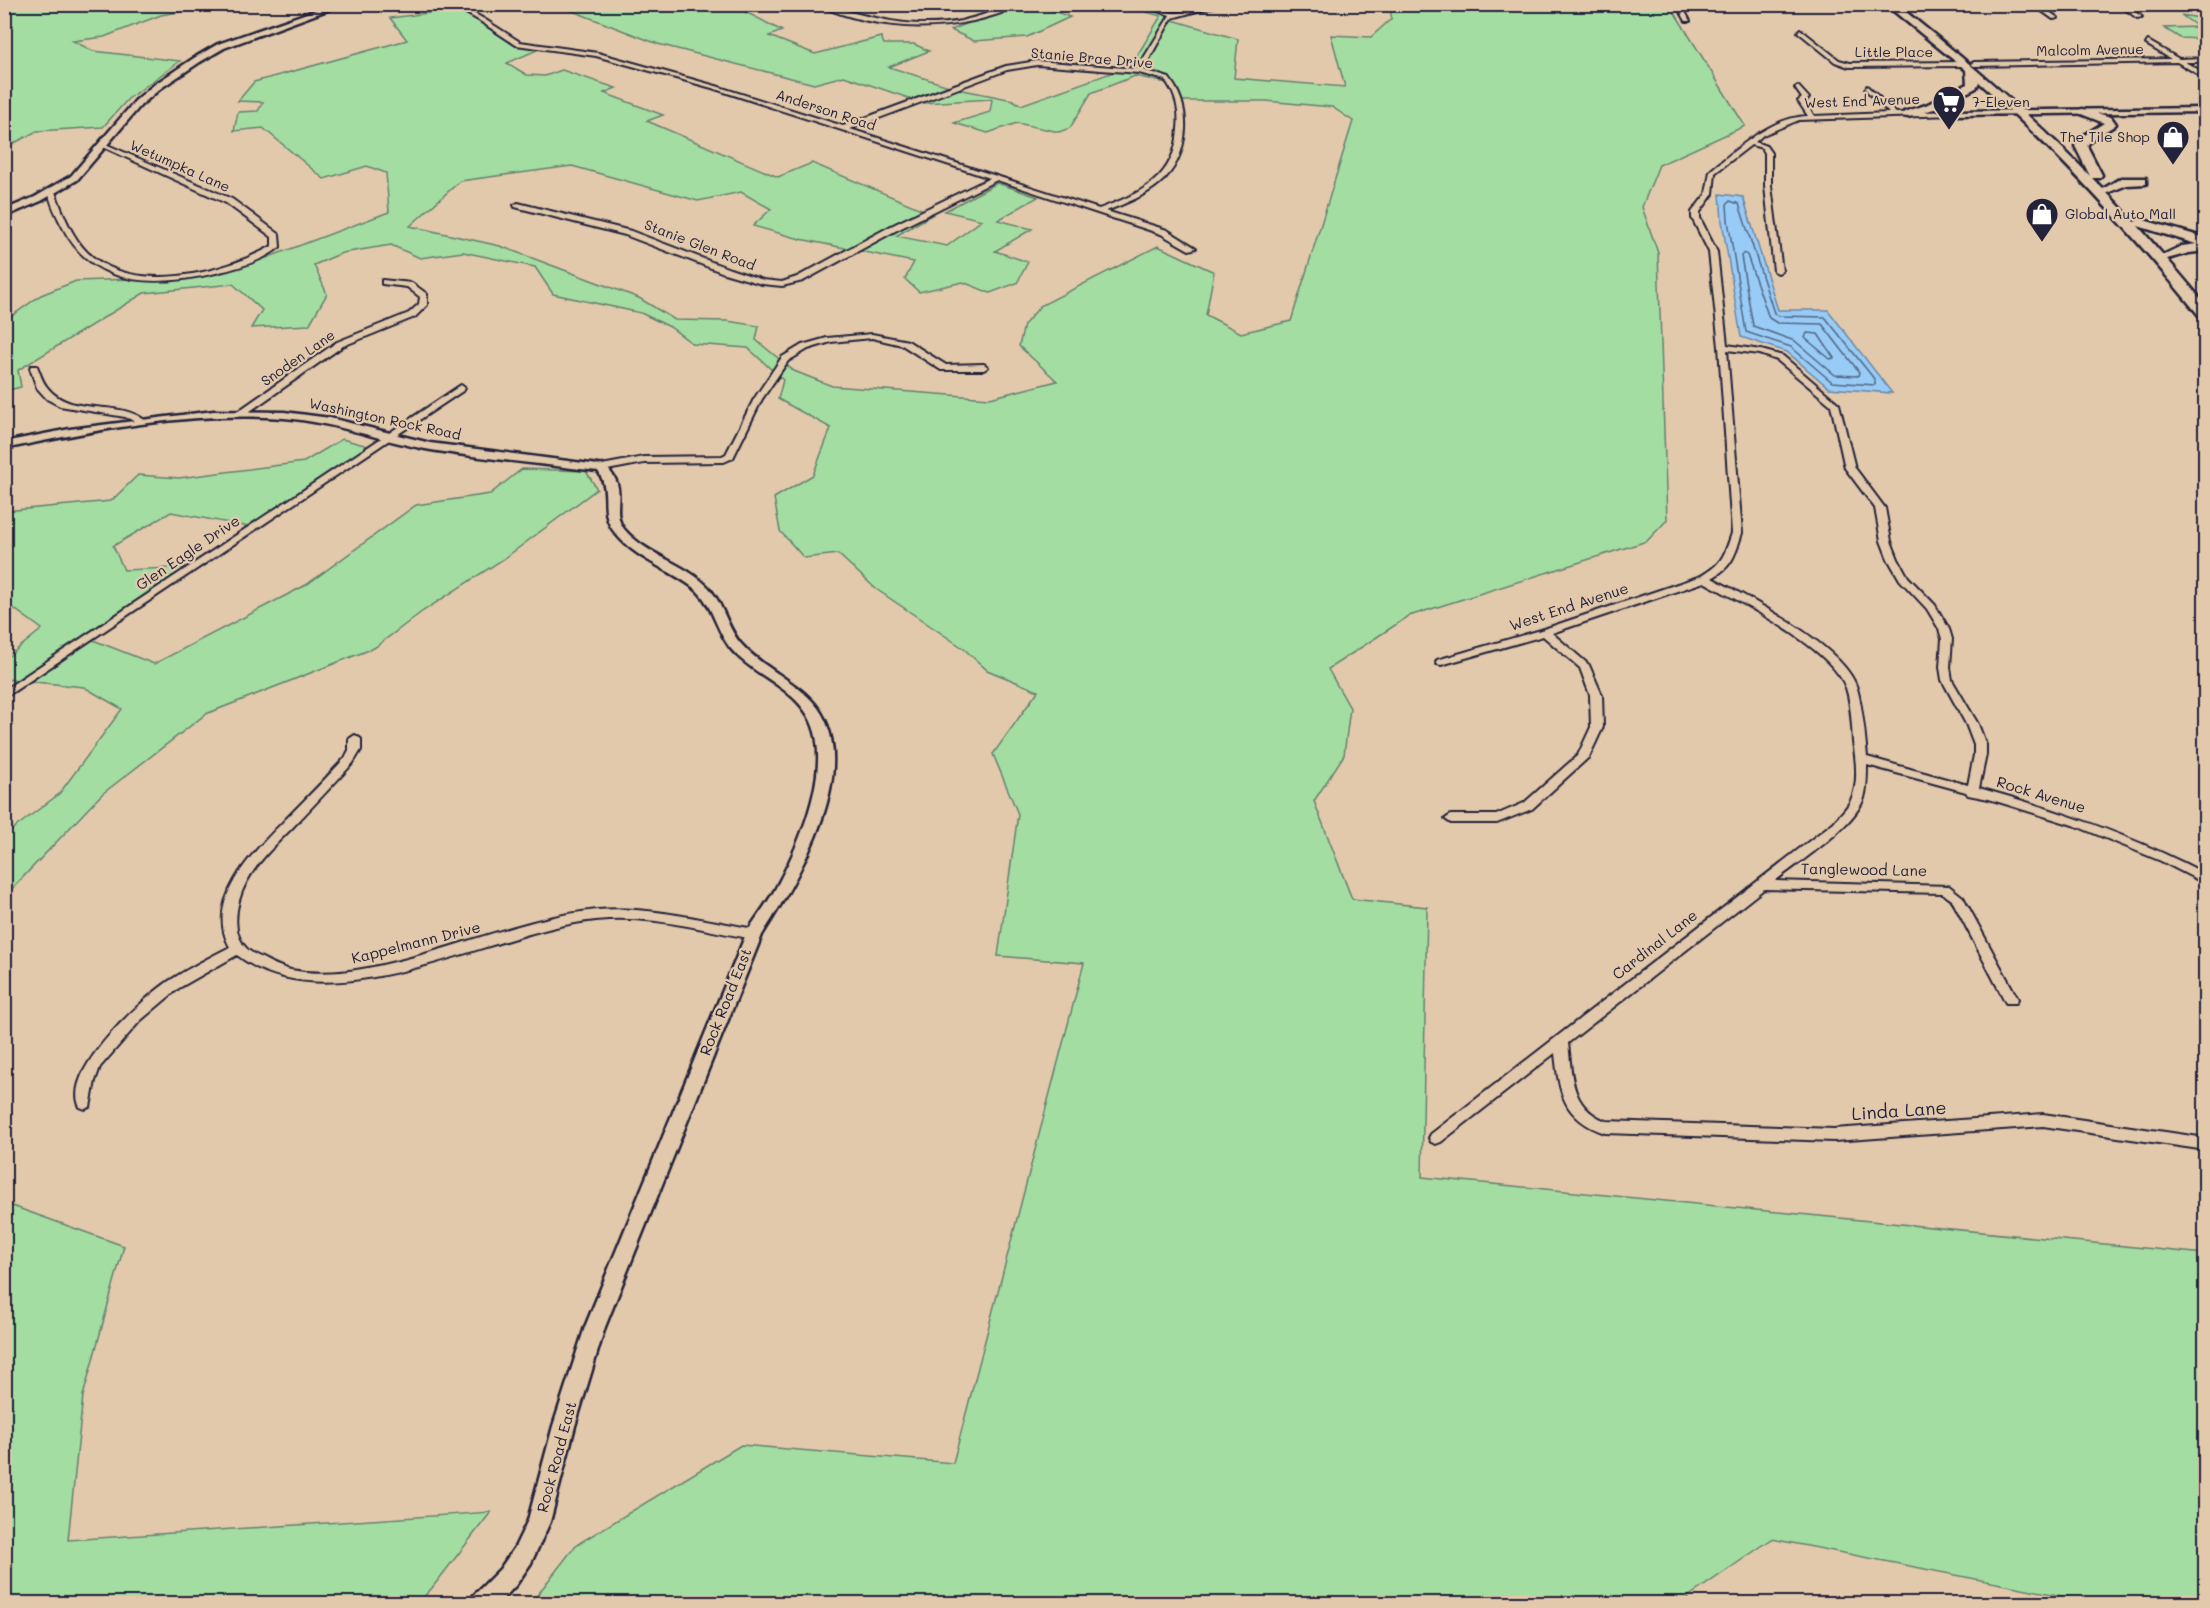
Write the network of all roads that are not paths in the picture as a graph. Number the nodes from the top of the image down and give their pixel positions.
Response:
1 (341, 4) edge
2 (452, 4) edge
3 (817, 4) edge
4 (1021, 4) edge
5 (1139, 4) edge
6 (1221, 4) edge
7 (1678, 4) edge
8 (1889, 4) edge
9 (1898, 4) edge
10 (2034, 4) edge
11 (2120, 4) edge
12 (1174, 15) junction
13 (2139, 16) dead end
14 (2055, 18) dead end
15 (1688, 20) dead end
16 (1800, 32) dead end
17 (2148, 43) dead end
18 (2178, 60) junction
19 (2205, 60) edge
20 (1970, 66) junction
21 (1139, 71) junction
22 (2205, 77) edge
23 (1798, 88) dead end
24 (1867, 88) dead end
25 (1943, 101) junction
26 (2204, 111) edge
27 (2023, 112) junction
28 (2082, 112) junction
29 (2118, 112) junction
30 (1954, 113) junction
31 (1908, 114) junction
32 (1894, 115) junction
33 (1811, 116) junction
34 (2107, 119) junction
35 (844, 128) junction
36 (1750, 142) junction
37 (103, 145) junction
38 (2097, 176) junction
39 (996, 178) junction
40 (2142, 181) dead end
41 (2109, 190) junction
42 (51, 192) junction
43 (518, 205) dead end
44 (1099, 211) junction
45 (4, 214) edge
46 (2140, 223) junction
47 (2203, 244) edge
48 (1192, 248) dead end
49 (2169, 256) junction
50 (1778, 271) dead end
51 (385, 282) dead end
52 (2205, 299) edge
53 (2205, 315) edge
54 (1723, 347) junction
55 (984, 367) dead end
56 (34, 368) dead end
57 (460, 388) dead end
58 (240, 414) junction
59 (142, 421) junction
60 (388, 436) junction
61 (4, 446) edge
62 (602, 468) junction
63 (1705, 578) junction
64 (1545, 632) junction
65 (1441, 662) dead end
66 (4, 695) edge
67 (355, 739) dead end
68 (1860, 759) junction
69 (1972, 792) junction
70 (1451, 819) dead end
71 (2205, 880) edge
72 (1759, 885) junction
73 (754, 934) junction
74 (237, 949) junction
75 (2011, 999) dead end
76 (1562, 1040) junction
77 (85, 1103) dead end
78 (1437, 1138) dead end
79 (2205, 1144) edge
80 (481, 1604) edge

1 - 37 street
2 - 35 street, Anderson Road
3 - 4 street
5 - 12 street
6 - 12 street
7 - 15 street
8 - 20 highway
9 - 20 highway
10 - 14 street
11 - 13 street
12 - 21 street
16 - 20 street, Little Place
17 - 18 street
18 - 19 street, Malcolm Avenue
18 - 20 street, Malcolm Avenue
18 - 22 street
20 - 25 highway
20 - 27 highway
21 - 35 street, Stanie Brae Drive
21 - 44 street, Stanie Brae Drive
23 - 33 street
24 - 32 street
25 - 30 highway
25 - 31 highway
26 - 29 street, West End Avenue
27 - 28 street, West End Avenue
27 - 30 street, West End Avenue
27 - 38 highway
27 - 53 highway
28 - 29 street, West End Avenue
28 - 34 highway
29 - 34 highway
30 - 31 street, West End Avenue
31 - 32 street, West End Avenue
32 - 33 street, West End Avenue
33 - 36 street, West End Avenue
34 - 38 highway
35 - 39 street, Anderson Road
36 - 50 street
36 - 54 street, West End Avenue
37 - 42 street
37 - 42 street, Wetumpka Lane
38 - 41 highway
39 - 43 street, Stanie Glen Road
39 - 44 street, Anderson Road
40 - 41 highway
41 - 46 highway
42 - 45 street
44 - 48 street, Anderson Road
46 - 47 highway
46 - 49 highway
47 - 49 highway
49 - 52 highway
51 - 58 street, Snoden Lane
54 - 63 street, West End Avenue
54 - 69 street
55 - 62 street, Washington Rock Road
56 - 59 street
57 - 60 street, Glen Eagle Drive
58 - 59 street, Washington Rock Road
58 - 60 street, Washington Rock Road
59 - 61 street, Washington Rock Road
60 - 62 street, Washington Rock Road
60 - 66 street, Glen Eagle Drive
62 - 73 street, Rock Road East
63 - 64 street, West End Avenue
63 - 68 street
64 - 65 street, West End Avenue
64 - 70 street
67 - 74 street
68 - 69 street, Rock Avenue
68 - 72 street, Cardinal Lane
69 - 71 street, Rock Avenue
72 - 75 street, Tanglewood Lane
72 - 76 street, Cardinal Lane
73 - 74 street, Kappelmann Drive
73 - 80 street, Rock Road East
74 - 77 street
76 - 78 street, Cardinal Lane
76 - 79 street, Linda Lane

